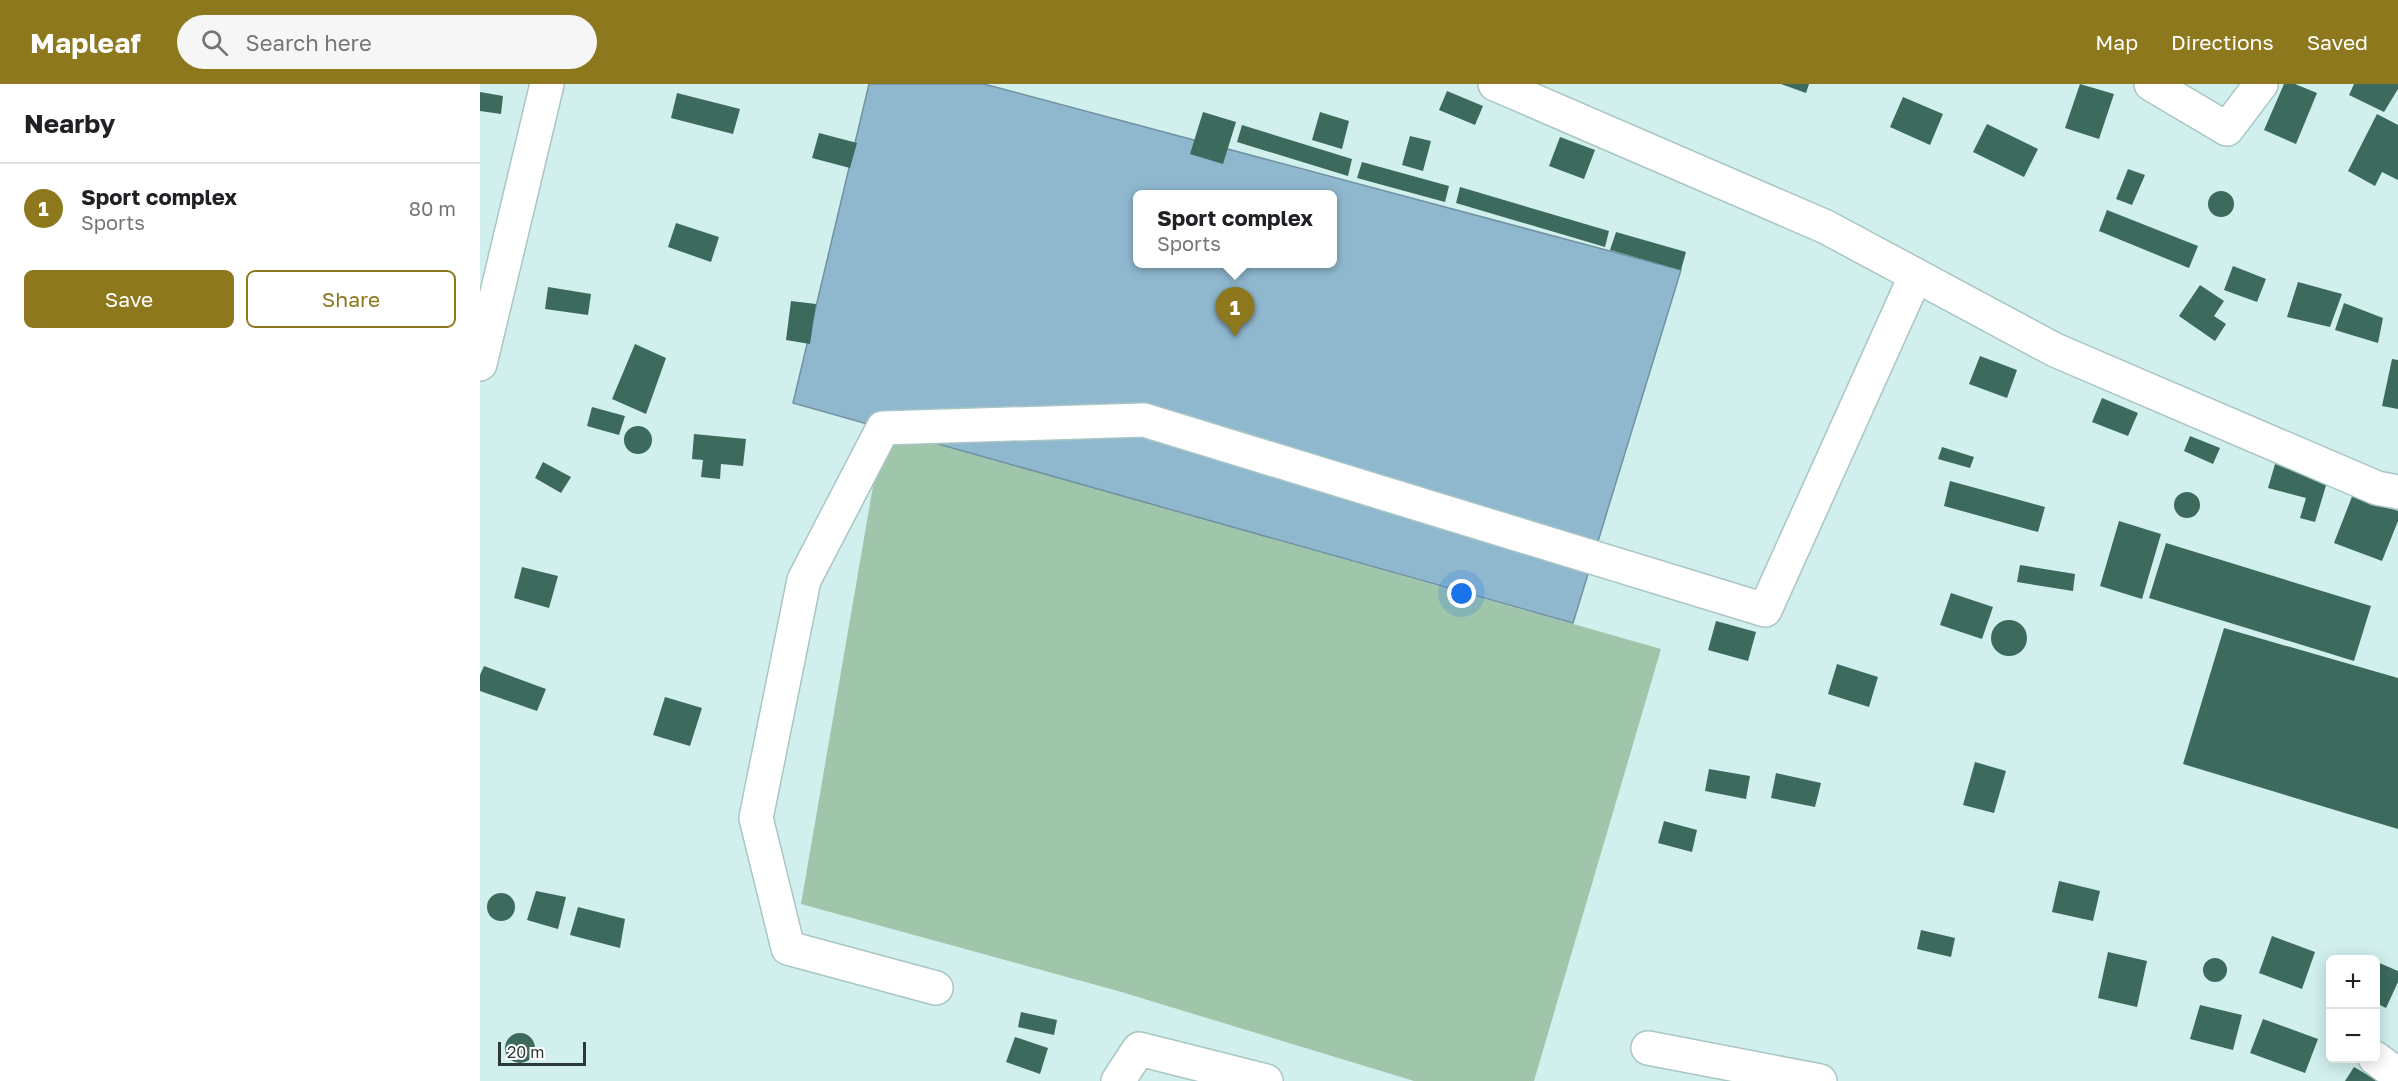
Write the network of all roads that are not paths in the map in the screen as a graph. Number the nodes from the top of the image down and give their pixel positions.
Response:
1 (547, 84) edge
2 (1495, 84) edge
3 (2151, 84) edge
4 (2261, 84) edge
5 (1916, 275) junction
6 (480, 364) edge
7 (2398, 492) edge
8 (936, 988) dead end
9 (1648, 1048) dead end
10 (2380, 1062) edge
11 (2398, 1075) edge
12 (1118, 1081) edge
13 (1266, 1081) edge
14 (1820, 1081) edge

1 - 6 street
2 - 5 street
3 - 4 street
5 - 7 street
5 - 8 street
9 - 14 street
10 - 11 street
12 - 13 street

